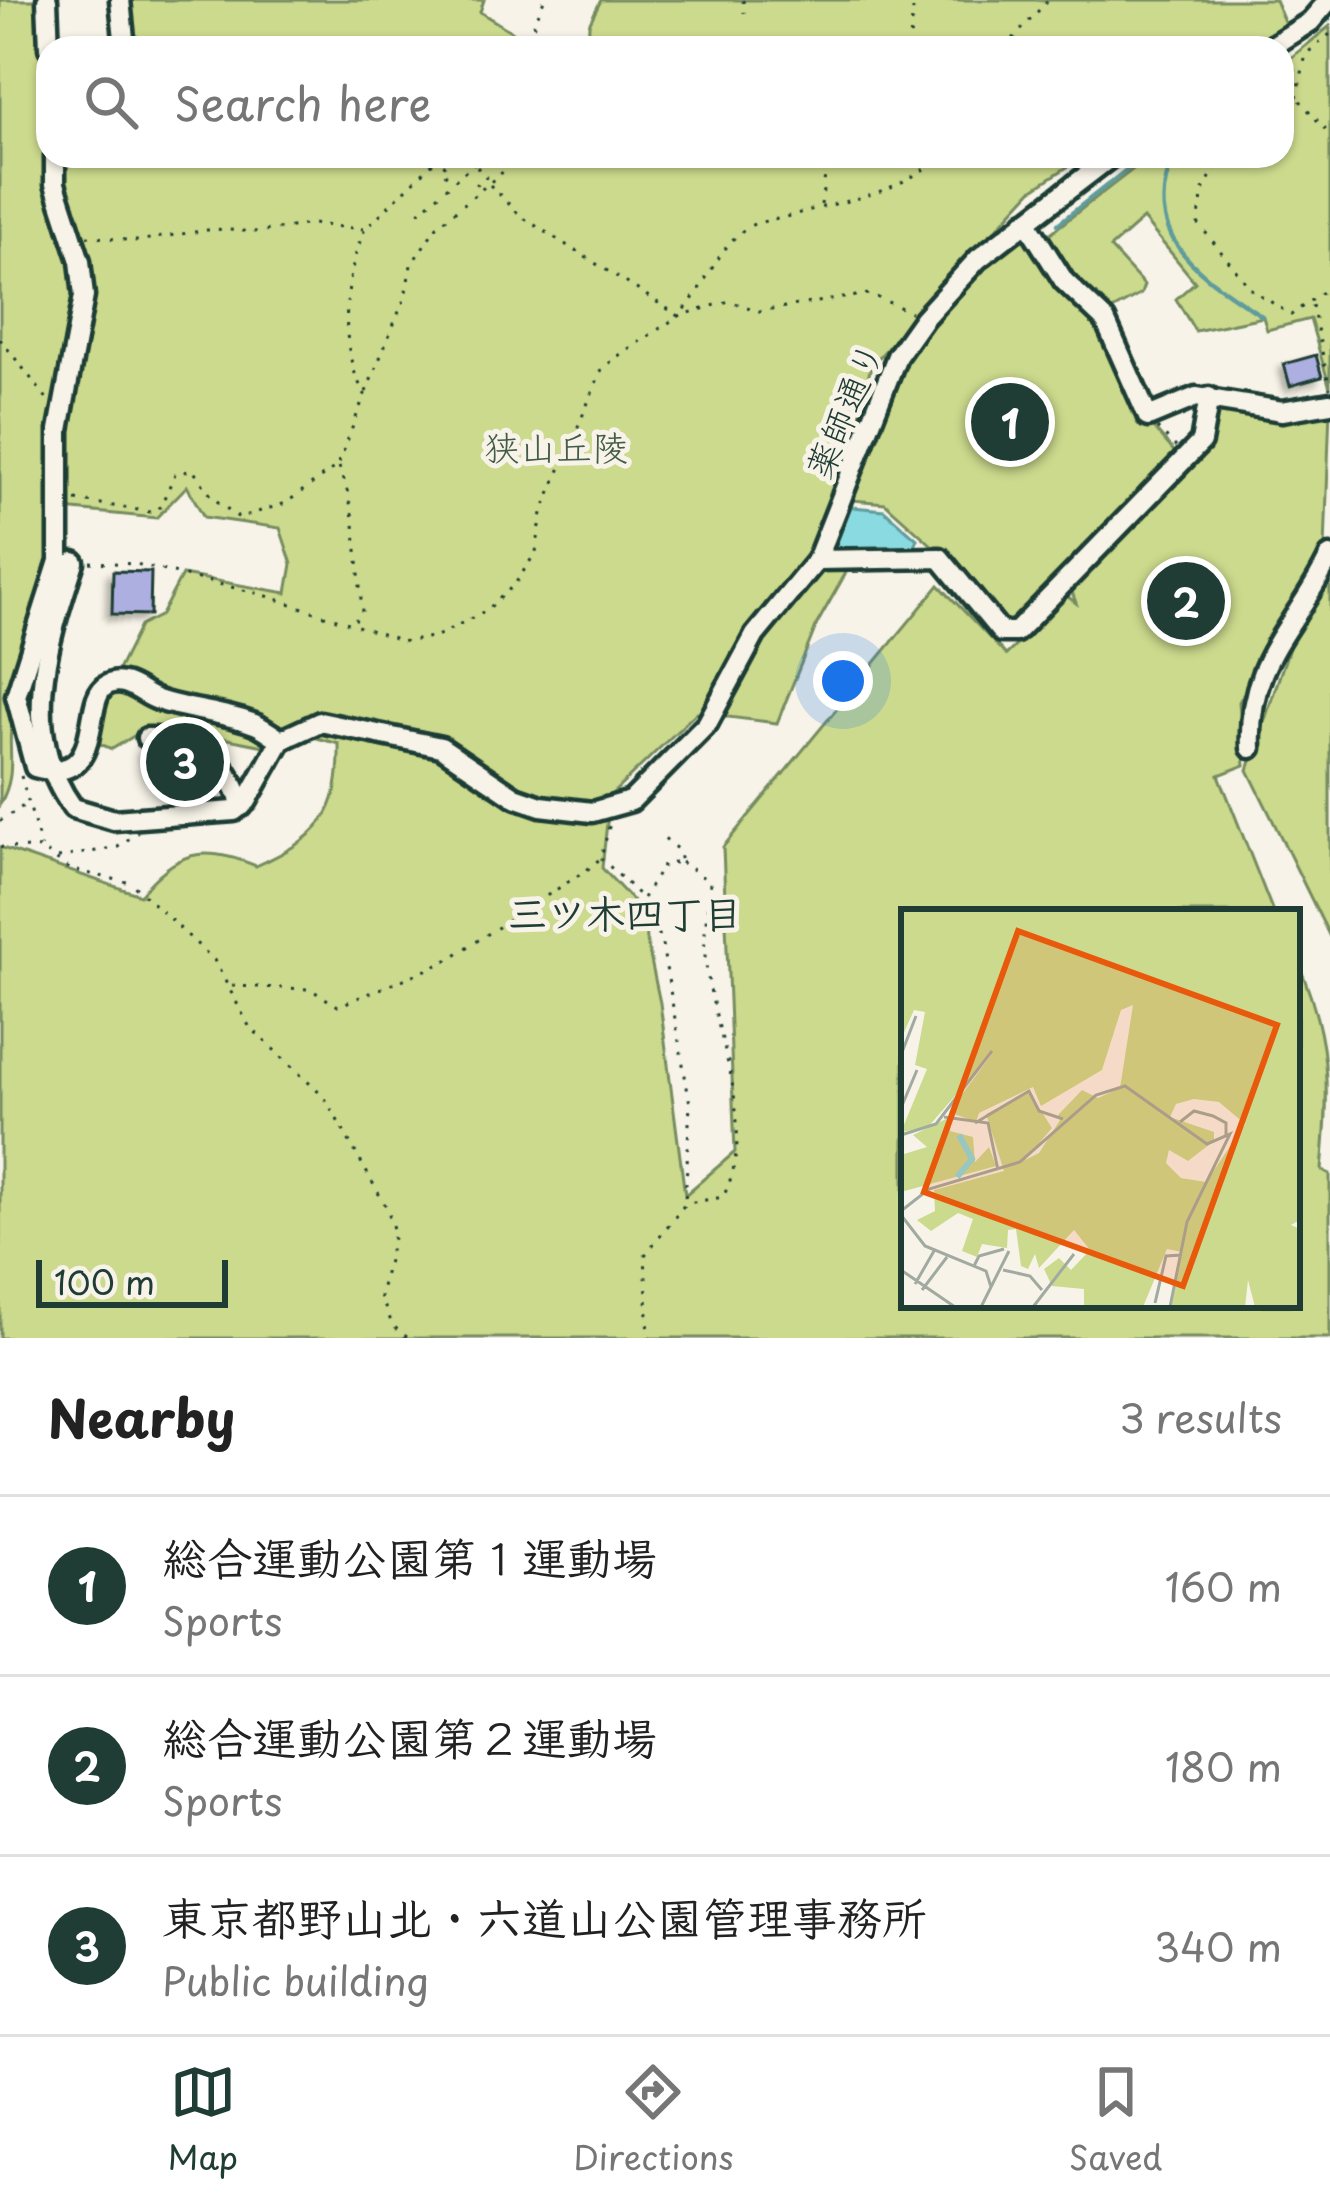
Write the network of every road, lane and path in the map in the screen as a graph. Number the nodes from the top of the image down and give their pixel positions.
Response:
1 (47, 0) edge
2 (120, 0) edge
3 (544, 0) edge
4 (743, 0) edge
5 (914, 0) edge
6 (1048, 0) edge
7 (1329, 0) edge
8 (744, 13) dead end
9 (1330, 34) edge
10 (48, 36) edge
11 (124, 36) edge
12 (529, 36) edge
13 (910, 36) edge
14 (1016, 36) edge
15 (1288, 36) edge
16 (1303, 68) junction
17 (1294, 71) edge
18 (1297, 97) junction
19 (1294, 99) edge
20 (1330, 135) edge
21 (55, 168) edge
22 (430, 168) edge
23 (441, 168) edge
24 (470, 168) edge
25 (481, 168) edge
26 (509, 168) edge
27 (826, 168) edge
28 (926, 168) edge
29 (1096, 168) edge
30 (1215, 168) edge
31 (453, 182) junction
32 (490, 185) junction
33 (483, 191) junction
34 (821, 206) junction
35 (419, 212) dead end
36 (1026, 221) junction
37 (69, 224) junction
38 (364, 229) junction
39 (1330, 286) edge
40 (1311, 303) junction
41 (679, 316) junction
42 (923, 318) junction
43 (0, 340) edge
44 (1330, 389) edge
45 (364, 394) junction
46 (1209, 397) junction
47 (1330, 404) edge
48 (1148, 417) junction
49 (58, 430) junction
50 (1178, 448) dead end
51 (338, 465) junction
52 (57, 499) junction
53 (1330, 556) edge
54 (817, 560) junction
55 (74, 562) joint
56 (354, 621) junction
57 (147, 737) dead end
58 (281, 740) junction
59 (1251, 748) dead end
60 (54, 768) junction
61 (26, 805) dead end
62 (242, 806) junction
63 (613, 810) junction
64 (144, 819) junction
65 (0, 820) edge
66 (661, 835) dead end
67 (0, 847) edge
68 (601, 858) junction
69 (56, 859) junction
70 (681, 862) junction
71 (642, 899) junction
72 (228, 986) junction
73 (685, 1204) junction
74 (408, 1338) edge
75 (649, 1338) edge

1 - 10 street
2 - 11 street
3 - 12 path
4 - 8 path
5 - 13 path
6 - 14 path
7 - 15 street
9 - 16 path
16 - 17 path
16 - 18 path
18 - 19 path
18 - 20 path
21 - 37 street
22 - 38 path
23 - 31 path
24 - 31 path
25 - 33 path
26 - 32 path
27 - 34 path
28 - 34 path
29 - 36 street, 薬師通り
30 - 40 path
31 - 35 path
32 - 33 path
32 - 41 path
33 - 45 path
34 - 41 path
36 - 42 street, 薬師通り
36 - 48 street
37 - 38 path
37 - 49 street
38 - 45 path
39 - 40 path
40 - 44 path
41 - 42 path
41 - 56 path
42 - 54 street, 薬師通り
43 - 49 path
45 - 51 path
46 - 47 street
46 - 48 street
46 - 54 street
48 - 50 path
49 - 52 street
51 - 52 path
51 - 56 path
52 - 60 street
53 - 59 street
54 - 63 street, 薬師通り
55 - 56 path
55 - 60 street
57 - 62 street
58 - 60 street
58 - 62 street
58 - 63 street
60 - 64 street
61 - 65 path
62 - 64 street
63 - 68 path
64 - 69 path
66 - 70 path
67 - 69 path
68 - 71 path
68 - 72 path
69 - 72 path
70 - 71 path
70 - 73 path
71 - 73 path
72 - 74 path
73 - 75 path

